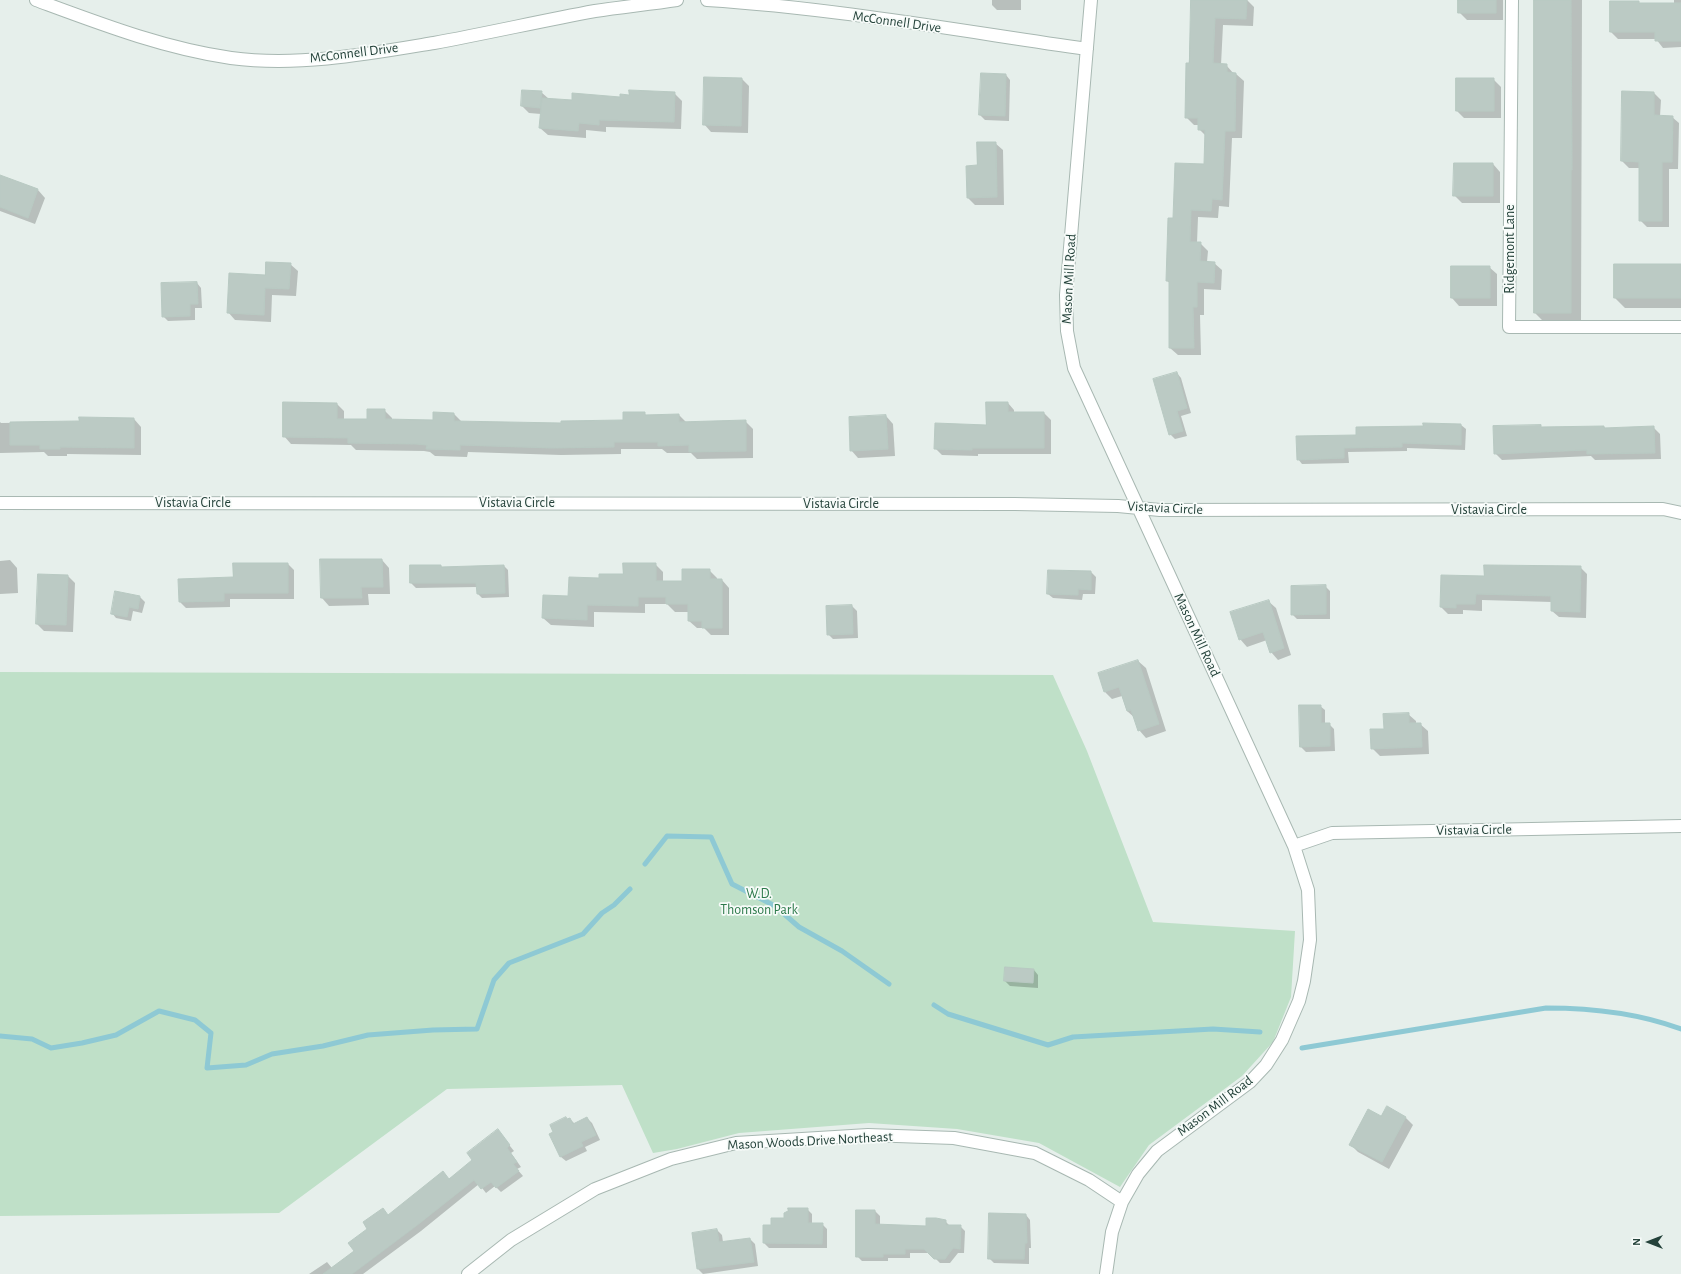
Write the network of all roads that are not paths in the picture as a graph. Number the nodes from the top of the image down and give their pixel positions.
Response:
1 (36, 0) edge
2 (677, 0) edge
3 (707, 0) edge
4 (1091, 0) edge
5 (1512, 0) edge
6 (1087, 49) junction
7 (1681, 327) edge
8 (0, 503) edge
9 (1138, 508) junction
10 (1681, 513) edge
11 (1681, 826) edge
12 (1294, 846) junction
13 (1122, 1202) junction
14 (468, 1274) edge
15 (1106, 1274) edge

1 - 2 street, McConnell Drive
3 - 6 street, McConnell Drive
4 - 6 street, Mason Mill Road
5 - 7 street, Ridgemont Lane
6 - 9 street, Mason Mill Road
8 - 9 street, Vistavia Circle
9 - 10 street, Vistavia Circle
9 - 12 street, Mason Mill Road
11 - 12 street, Vistavia Circle
12 - 13 street, Mason Mill Road
13 - 14 street, Mason Woods Drive Northeast
13 - 15 street, Mason Mill Road

